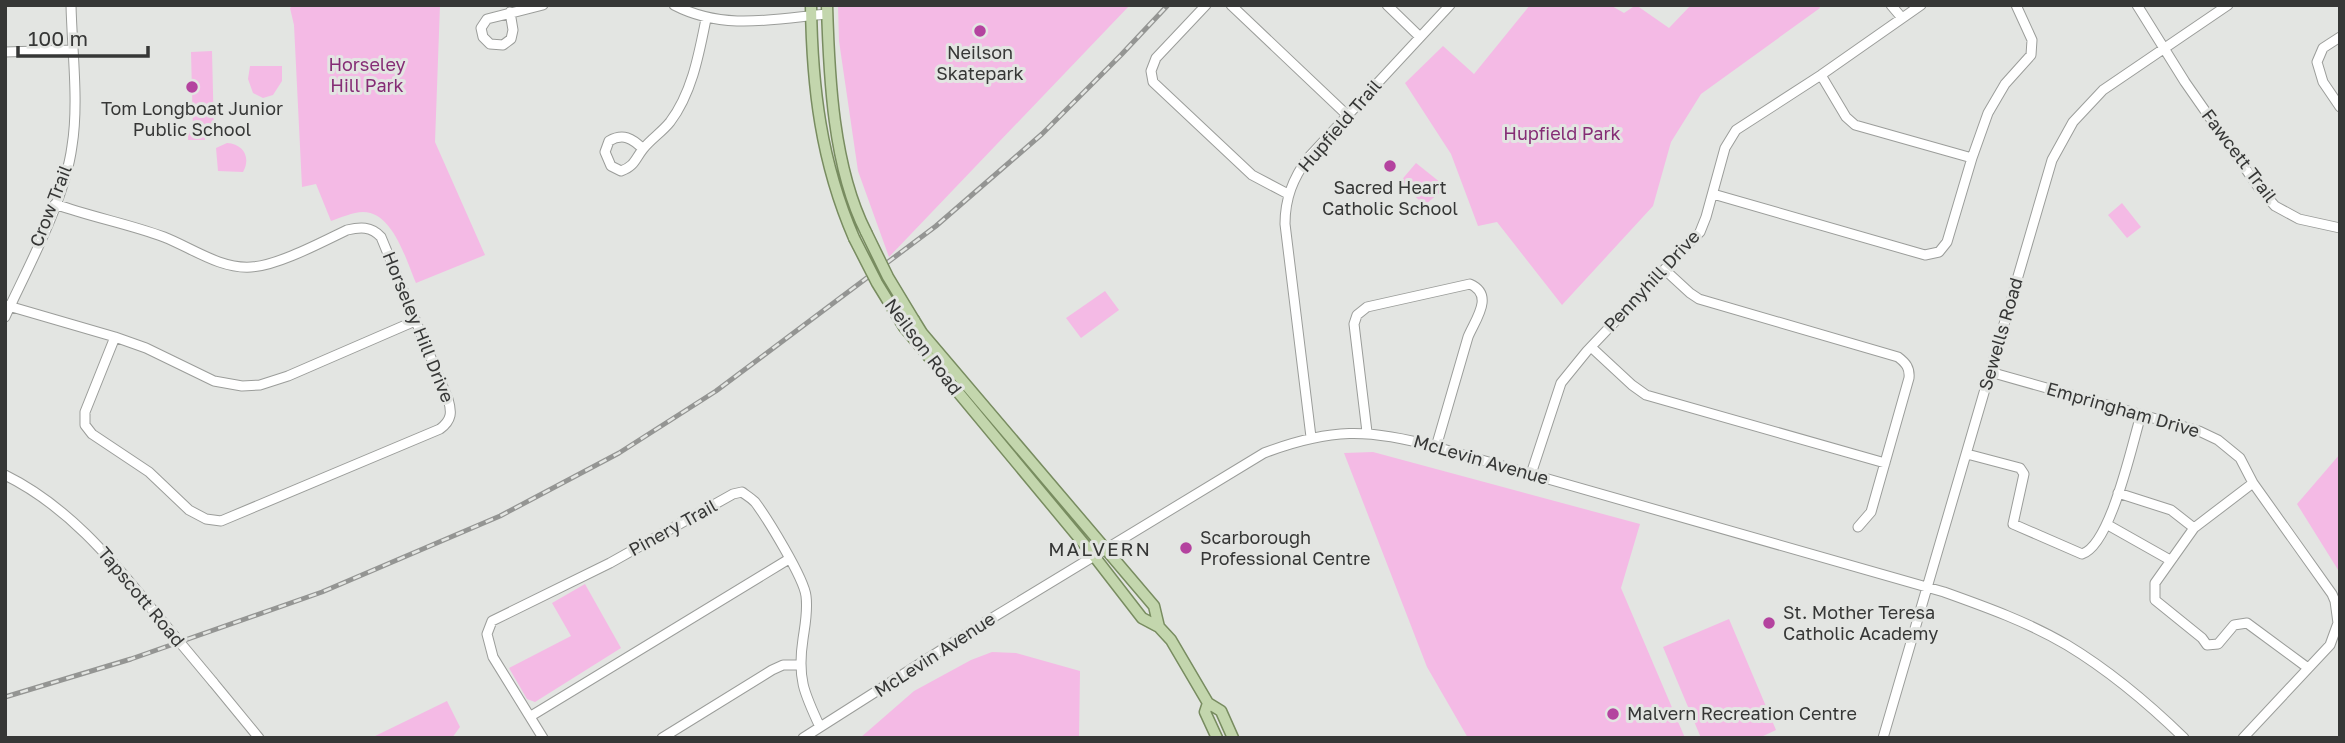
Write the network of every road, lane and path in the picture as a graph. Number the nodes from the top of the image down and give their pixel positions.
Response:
1 (71, 5) edge
2 (543, 5) edge
3 (674, 5) edge
4 (1206, 5) edge
5 (1231, 5) edge
6 (1387, 5) edge
7 (1450, 5) edge
8 (1891, 5) edge
9 (1921, 5) edge
10 (2016, 5) edge
11 (2137, 5) edge
12 (2228, 5) edge
13 (811, 10) edge
14 (827, 10) edge
15 (510, 12) dead end
16 (1902, 18) junction
17 (706, 19) junction
18 (1420, 37) junction
19 (2340, 37) edge
20 (2165, 49) junction
21 (72, 50) junction
22 (5, 52) edge
23 (1821, 75) junction
24 (2340, 107) edge
25 (1347, 115) junction
26 (643, 149) junction
27 (1972, 158) junction
28 (1289, 194) junction
29 (1713, 194) junction
30 (55, 204) junction
31 (2340, 228) edge
32 (1665, 270) junction
33 (8, 306) edge
34 (5, 317) edge
35 (415, 321) junction
36 (909, 323) junction
37 (115, 337) junction
38 (1591, 347) junction
39 (1990, 372) junction
40 (2141, 415) junction
41 (1367, 432) junction
42 (1311, 438) junction
43 (1436, 447) junction
44 (1967, 454) junction
45 (1885, 463) junction
46 (1531, 474) junction
47 (5, 475) edge
48 (2253, 483) junction
49 (2118, 494) junction
50 (2108, 525) junction
51 (1858, 527) dead end
52 (2194, 528) junction
53 (1106, 549) junction
54 (1094, 556) junction
55 (789, 559) junction
56 (2170, 560) junction
57 (1928, 587) junction
58 (1159, 627) junction
59 (800, 665) junction
60 (2308, 668) junction
61 (1208, 703) junction
62 (531, 716) junction
63 (820, 727) junction
64 (260, 738) edge
65 (543, 738) edge
66 (662, 738) edge
67 (803, 738) edge
68 (1217, 738) edge
69 (1233, 738) edge
70 (1883, 738) edge
71 (2184, 738) edge
72 (2243, 738) edge

1 - 21 street, Crow Trail
2 - 15 street
3 - 17 street
4 - 28 street
5 - 25 street
6 - 18 street
7 - 18 street, Hupfield Trail
8 - 16 street
9 - 16 street, Pennyhill Drive
10 - 27 street
11 - 20 street
12 - 20 street, Sewells Road
13 - 14 street
13 - 17 street
13 - 36 main road, Neilson Road, bridge
14 - 36 main road, Neilson Road, bridge
16 - 23 street, Pennyhill Drive
17 - 26 street
18 - 25 street, Hupfield Trail
19 - 24 street
20 - 31 street, Fawcett Trail
20 - 39 street, Sewells Road
21 - 22 street
21 - 30 street, Crow Trail
23 - 27 street
23 - 29 street, Pennyhill Drive
25 - 28 street, Hupfield Trail
26 - 26 street
27 - 29 street
28 - 42 street, Hupfield Trail
29 - 32 street, Pennyhill Drive
30 - 33 street, Crow Trail
30 - 35 street, Horseley Hill Drive
32 - 38 street, Pennyhill Drive
32 - 45 street
33 - 34 street, Crow Trail
33 - 37 street
35 - 37 street
35 - 37 street, Horseley Hill Drive
36 - 53 main road, Neilson Road
36 - 54 main road, Neilson Road
38 - 45 street
38 - 46 street, Pennyhill Drive
39 - 40 street, Empringham Drive
39 - 44 street, Sewells Road
40 - 48 street, Empringham Drive
40 - 49 street
41 - 42 street, McLevin Avenue
41 - 43 street, McLevin Avenue
41 - 43 street
42 - 53 street, McLevin Avenue
43 - 46 street, McLevin Avenue
44 - 50 street
44 - 57 street, Sewells Road
45 - 51 street
46 - 57 street, McLevin Avenue
47 - 64 street, Tapscott Road, bridge
48 - 52 street
48 - 60 street, Empringham Drive
49 - 50 street
49 - 52 street
50 - 56 street
52 - 56 street
53 - 54 street, McLevin Avenue
53 - 58 main road, Neilson Road
54 - 58 main road, Neilson Road
54 - 63 street, McLevin Avenue
55 - 59 street, Pinery Trail
55 - 62 street
55 - 62 street, Pinery Trail
56 - 60 street
57 - 70 street, Sewells Road
57 - 71 street, McLevin Avenue
58 - 61 main road, Neilson Road
59 - 63 street, Pinery Trail
59 - 66 street
60 - 72 street, Empringham Drive
61 - 68 main road, Neilson Road
61 - 69 main road, Neilson Road
62 - 65 street, Pinery Trail
63 - 67 street, McLevin Avenue

